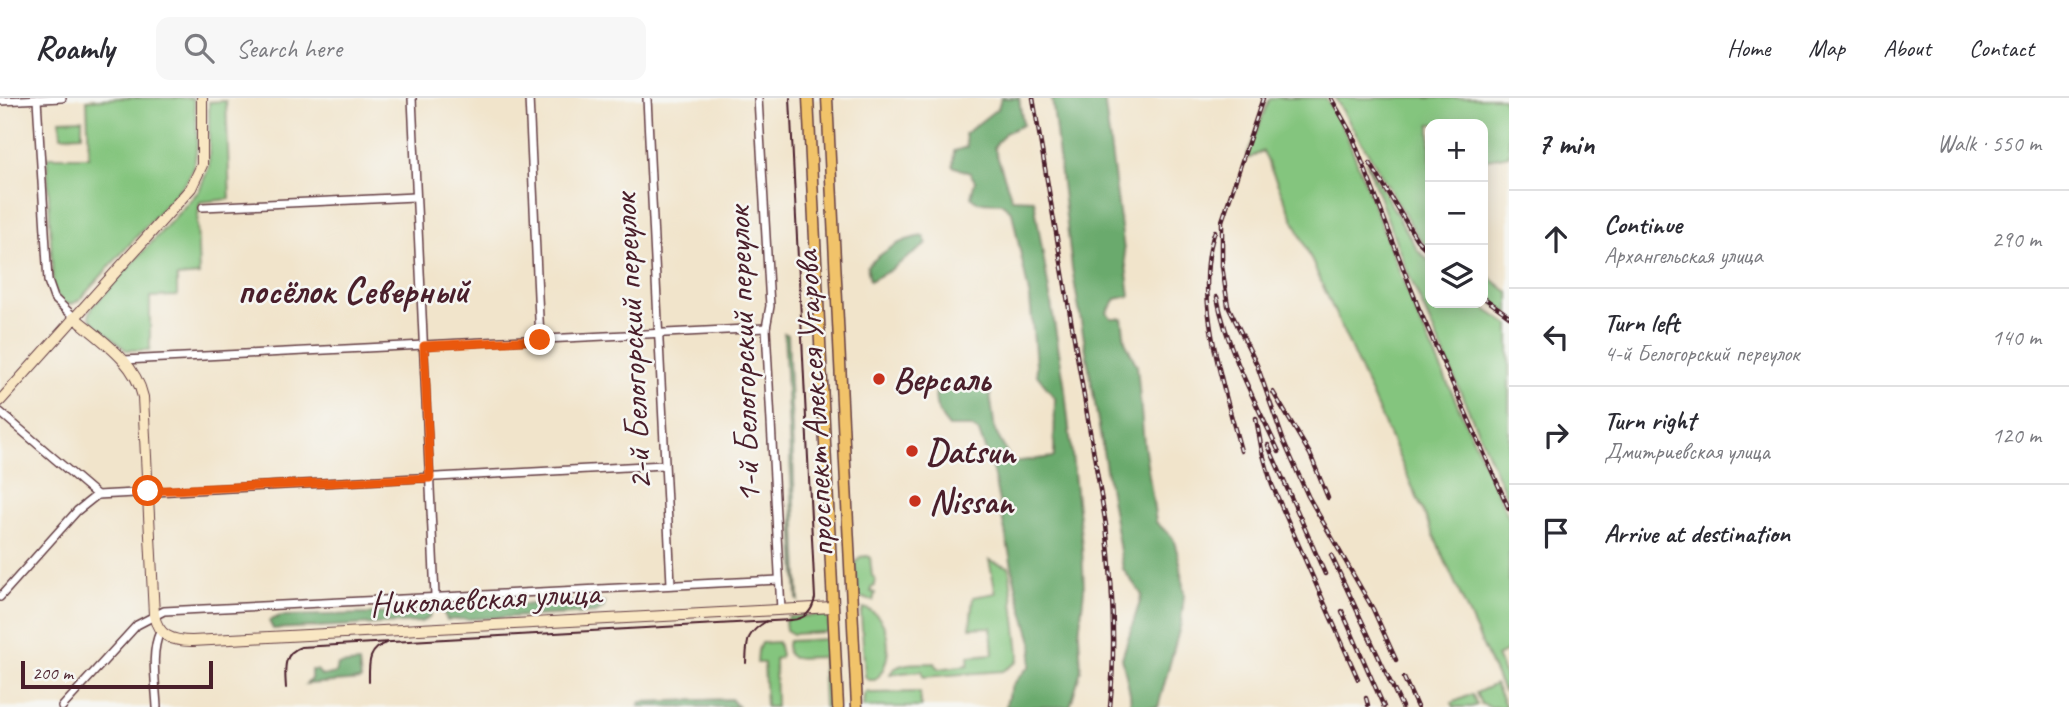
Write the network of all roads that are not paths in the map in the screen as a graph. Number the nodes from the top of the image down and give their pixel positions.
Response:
1 (62, 98) edge
2 (202, 98) edge
3 (412, 98) edge
4 (529, 98) edge
5 (647, 98) edge
6 (758, 98) edge
7 (808, 98) edge
8 (827, 98) edge
9 (37, 99) edge
10 (0, 101) edge
11 (415, 197) junction
12 (203, 207) dead end
13 (75, 317) junction
14 (766, 328) junction
15 (658, 334) junction
16 (540, 340) junction
17 (424, 346) junction
18 (124, 360) junction
19 (0, 401) edge
20 (0, 412) edge
21 (664, 465) junction
22 (430, 478) junction
23 (148, 491) junction
24 (97, 495) junction
25 (779, 580) junction
26 (671, 584) junction
27 (435, 596) junction
28 (0, 597) edge
29 (852, 606) junction
30 (833, 607) junction
31 (780, 610) junction
32 (153, 615) junction
33 (160, 632) junction
34 (62, 707) edge
35 (157, 707) edge
36 (838, 707) edge
37 (857, 707) edge

1 - 9 street
2 - 13 main road
3 - 11 street
4 - 16 street
5 - 15 street, 2-й Белогорский переулок
6 - 14 street, 1-й Белогорский переулок
7 - 30 main road, проспект Алексея Угарова
8 - 29 main road, проспект Алексея Угарова
9 - 10 street
9 - 13 street
11 - 12 street
11 - 17 street
13 - 18 main road
13 - 19 main road
14 - 15 street
14 - 25 street, 1-й Белогорский переулок
15 - 16 street
15 - 21 street, 2-й Белогорский переулок
16 - 17 street
17 - 18 street
17 - 22 street
18 - 23 main road
20 - 24 street
21 - 22 street
21 - 26 street, 2-й Белогорский переулок
22 - 23 street
22 - 27 street
23 - 24 street
23 - 32 main road
24 - 28 street
25 - 26 street, Николаевская улица
25 - 31 street, 1-й Белогорский переулок
26 - 27 street, Николаевская улица
27 - 32 street, Николаевская улица
29 - 30 main road
29 - 37 main road, проспект Алексея Угарова
30 - 31 main road, Николаевская улица
30 - 36 main road, проспект Алексея Угарова
31 - 33 main road, Николаевская улица
32 - 33 main road
32 - 34 street, Николаевская улица
33 - 35 street

